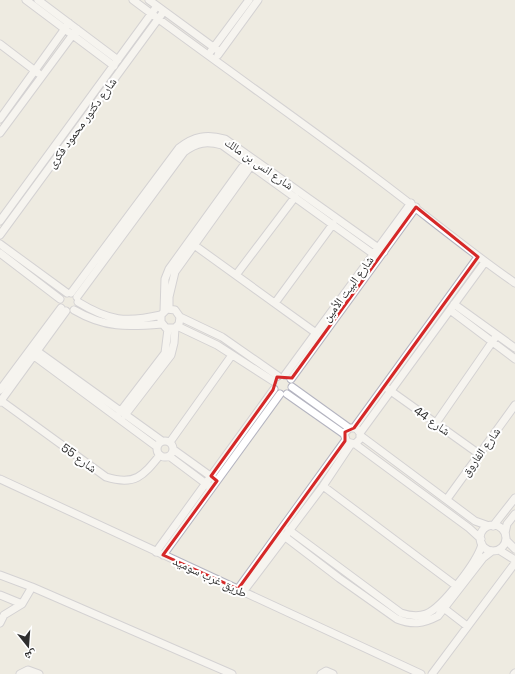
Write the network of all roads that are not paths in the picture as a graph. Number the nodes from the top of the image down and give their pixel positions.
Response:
1 (26, 0) edge
2 (38, 0) edge
3 (133, 0) edge
4 (149, 0) edge
5 (249, 0) edge
6 (258, 0) edge
7 (157, 6) junction
8 (164, 11) junction
9 (151, 14) junction
10 (158, 18) junction
11 (67, 26) junction
12 (75, 32) junction
13 (0, 44) edge
14 (217, 50) junction
15 (211, 57) junction
16 (116, 63) junction
17 (35, 71) junction
18 (42, 76) junction
19 (1, 114) edge
20 (77, 116) junction
21 (11, 118) junction
22 (84, 121) junction
23 (0, 133) edge
24 (251, 161) junction
25 (295, 197) junction
26 (414, 206) junction
27 (0, 221) edge
28 (333, 224) junction
29 (0, 235) edge
30 (191, 243) junction
31 (0, 244) edge
32 (0, 253) edge
33 (379, 253) junction
34 (478, 257) junction
35 (485, 262) junction
36 (236, 275) junction
37 (515, 283) edge
38 (73, 296) junction
39 (60, 299) junction
40 (274, 303) junction
41 (450, 306) junction
42 (64, 309) junction
43 (74, 310) junction
44 (165, 311) junction
45 (180, 317) junction
46 (170, 327) junction
47 (316, 333) junction
48 (497, 335) junction
49 (492, 342) junction
50 (515, 348) edge
51 (34, 352) junction
52 (232, 355) junction
53 (515, 359) edge
54 (280, 380) junction
55 (292, 387) junction
56 (384, 387) junction
57 (0, 390) edge
58 (392, 392) junction
59 (284, 394) junction
60 (0, 401) edge
61 (515, 405) edge
62 (121, 414) junction
63 (436, 423) junction
64 (360, 435) junction
65 (350, 437) junction
66 (162, 441) junction
67 (170, 442) junction
68 (157, 447) junction
69 (174, 450) junction
70 (479, 454) junction
71 (160, 455) junction
72 (169, 456) junction
73 (214, 478) junction
74 (0, 479) edge
75 (205, 484) junction
76 (323, 486) junction
77 (212, 488) junction
78 (515, 498) edge
79 (447, 499) junction
80 (515, 514) edge
81 (491, 526) junction
82 (285, 532) junction
83 (506, 536) junction
84 (481, 542) junction
85 (515, 549) edge
86 (496, 550) junction
87 (160, 553) junction
88 (515, 560) edge
89 (515, 563) edge
90 (0, 575) edge
91 (341, 575) junction
92 (32, 587) junction
93 (458, 587) junction
94 (241, 591) junction
95 (0, 595) edge
96 (22, 604) junction
97 (445, 609) junction
98 (2, 614) edge
99 (0, 623) edge
100 (467, 626) junction
101 (20, 674) edge
102 (39, 674) edge
103 (232, 674) edge
104 (321, 674) edge
105 (332, 674) edge
106 (421, 674) edge
107 (432, 674) edge

1 - 11 street
2 - 11 street
3 - 9 street
4 - 7 street
5 - 14 street
6 - 14 street
7 - 8 street
7 - 9 street, شارع دكتور محمود فكرى
8 - 10 street, شارع دكتور محمود فكرى
8 - 14 street
9 - 10 street
9 - 16 street, شارع دكتور محمود فكرى
10 - 15 street
10 - 22 street, شارع دكتور محمود فكرى
11 - 12 street
11 - 17 street
12 - 16 street
12 - 18 street
13 - 17 street
14 - 15 street
15 - 26 street
16 - 20 street, شارع دكتور محمود فكرى
17 - 18 street
17 - 19 street
18 - 21 street
19 - 21 street
20 - 22 street
20 - 27 street, شارع دكتور محمود فكرى
21 - 23 street
22 - 29 street, شارع دكتور محمود فكرى
24 - 25 street, شارع انس بن مالك
24 - 30 street
24 - 33 street, شارع انس بن مالك
24 - 38 street, شارع انس بن مالك
25 - 28 street, شارع انس بن مالك
25 - 36 street
26 - 33 street, شارع البيت الأمين
26 - 34 street
28 - 33 street, شارع انس بن مالك
28 - 40 street
30 - 36 street
30 - 44 street
31 - 38 street
32 - 39 street
33 - 47 street, شارع البيت الأمين
33 - 54 street, شارع البيت الأمين
34 - 35 street
34 - 41 street
35 - 37 street
35 - 41 street
36 - 40 street
38 - 39 street
38 - 43 street
38 - 44 street
39 - 42 street
40 - 47 street
41 - 48 street
41 - 49 street
41 - 56 street
41 - 58 street
42 - 43 street
42 - 51 street
43 - 46 street
44 - 45 street
44 - 46 street
45 - 46 street
45 - 54 street
46 - 52 street
46 - 62 street
47 - 54 street, شارع البيت الأمين
48 - 49 street
48 - 50 street
49 - 53 street
49 - 63 street
51 - 57 street
51 - 60 street
51 - 62 street
52 - 54 street
52 - 67 street
54 - 55 street
54 - 59 street
54 - 73 street, شارع البيت الأمين
55 - 59 street, شارع البيت الأمين
55 - 65 street
56 - 58 street, شارع 44
56 - 65 street
58 - 63 street, شارع 44
58 - 64 street
59 - 65 street
59 - 73 street, شارع البيت الأمين
60 - 71 street, شارع 55
61 - 70 street, شارع الفاروق
62 - 66 street
62 - 68 street
63 - 70 street, شارع 44
64 - 65 street
64 - 65 street
64 - 79 street
65 - 76 street
65 - 82 street
65 - 84 street
66 - 67 street
66 - 68 street
67 - 69 street
68 - 71 street
69 - 72 street
69 - 73 street
70 - 79 street, شارع الفاروق
71 - 72 street
72 - 75 street
73 - 75 street, شارع البيت الأمين
73 - 77 street, شارع البيت الأمين
74 - 87 street, طريق غرب سوميد
75 - 77 street
75 - 87 street, شارع البيت الأمين
76 - 82 street
76 - 93 street
77 - 87 street, شارع البيت الأمين
78 - 81 street
79 - 81 street
80 - 83 street
81 - 83 street
81 - 84 street
82 - 91 street
82 - 94 street
83 - 85 street
83 - 86 street
84 - 86 street
84 - 93 street
86 - 88 street
86 - 93 street
87 - 94 street, طريق غرب سوميد
89 - 100 street
90 - 92 street
91 - 93 street
91 - 97 street
92 - 96 street
92 - 103 street
93 - 97 street
94 - 106 street, طريق غرب سوميد
95 - 96 street
96 - 98 street
97 - 100 street
98 - 99 street
100 - 107 street
101 - 102 street
104 - 105 street

